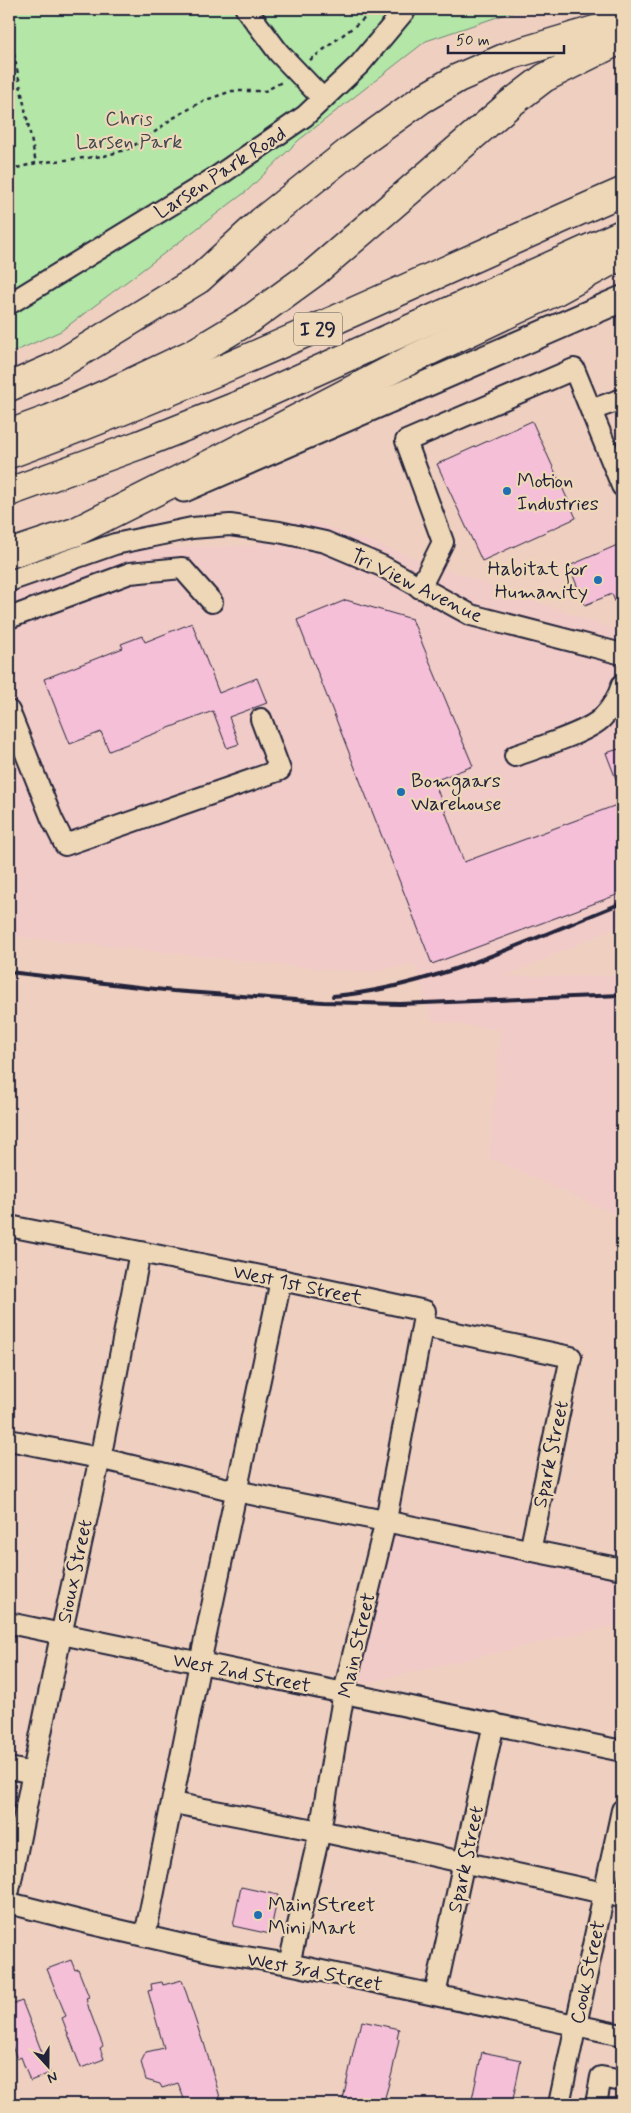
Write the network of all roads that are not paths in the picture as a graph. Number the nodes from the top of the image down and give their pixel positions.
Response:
1 (246, 9) edge
2 (406, 9) edge
3 (622, 22) edge
4 (622, 39) edge
5 (323, 99) junction
6 (622, 192) edge
7 (622, 234) edge
8 (622, 256) edge
9 (622, 299) edge
10 (9, 304) edge
11 (9, 387) edge
12 (622, 398) edge
13 (591, 410) junction
14 (9, 434) edge
15 (9, 454) edge
16 (622, 486) edge
17 (9, 492) edge
18 (75, 532) junction
19 (9, 554) edge
20 (9, 581) edge
21 (420, 588) junction
22 (212, 602) dead end
23 (9, 618) edge
24 (622, 654) edge
25 (622, 685) edge
26 (9, 710) edge
27 (261, 719) dead end
28 (515, 756) dead end
29 (9, 1226) edge
30 (140, 1252) junction
31 (281, 1280) junction
32 (423, 1326) junction
33 (9, 1440) edge
34 (99, 1458) junction
35 (236, 1491) junction
36 (386, 1520) junction
37 (530, 1551) junction
38 (622, 1570) edge
39 (9, 1622) edge
40 (61, 1635) junction
41 (200, 1663) junction
42 (344, 1692) junction
43 (494, 1723) junction
44 (622, 1750) edge
45 (9, 1768) edge
46 (33, 1772) junction
47 (173, 1803) junction
48 (622, 1810) edge
49 (320, 1831) junction
50 (464, 1864) junction
51 (9, 1890) edge
52 (613, 1895) edge
53 (9, 1903) edge
54 (145, 1936) junction
55 (289, 1964) junction
56 (435, 1996) junction
57 (575, 2025) junction
58 (622, 2035) edge
59 (622, 2082) edge
60 (559, 2104) edge
61 (596, 2104) edge

1 - 5 street
2 - 5 street, Larsen Park Road
3 - 11 highway
4 - 14 highway
5 - 10 street, Larsen Park Road
6 - 15 highway, I 29
7 - 17 highway, I 29
8 - 18 highway
9 - 18 main road
12 - 13 street
13 - 16 street
13 - 21 street
18 - 19 highway
20 - 21 street, Tri View Avenue
21 - 24 street, Tri View Avenue
22 - 23 street
25 - 28 street
26 - 27 street
29 - 30 street, West 1st Street
30 - 31 street, West 1st Street
30 - 34 street, Sioux Street
31 - 32 street, West 1st Street
31 - 35 street
32 - 36 street, Main Street
32 - 37 street, Spark Street
33 - 34 street
34 - 35 street
34 - 40 street, Sioux Street
35 - 36 street
35 - 41 street
36 - 37 street
36 - 42 street, Main Street
37 - 38 street
39 - 40 street, West 2nd Street
40 - 41 street, West 2nd Street
40 - 46 street, Sioux Street
41 - 42 street, West 2nd Street
41 - 47 street
42 - 43 street, West 2nd Street
42 - 49 street, Main Street
43 - 44 street, West 2nd Street
43 - 50 street, Spark Street
45 - 46 street
46 - 51 street, Sioux Street
47 - 49 street
47 - 54 street
48 - 52 street, Cook Street
49 - 50 street
49 - 55 street, Main Street
50 - 52 street
50 - 56 street, Spark Street
52 - 57 street, Cook Street
53 - 54 street, West 3rd Street
54 - 55 street, West 3rd Street
55 - 56 street, West 3rd Street
56 - 57 street, West 3rd Street
57 - 58 street, West 3rd Street
57 - 60 street, Cook Street
59 - 61 street

